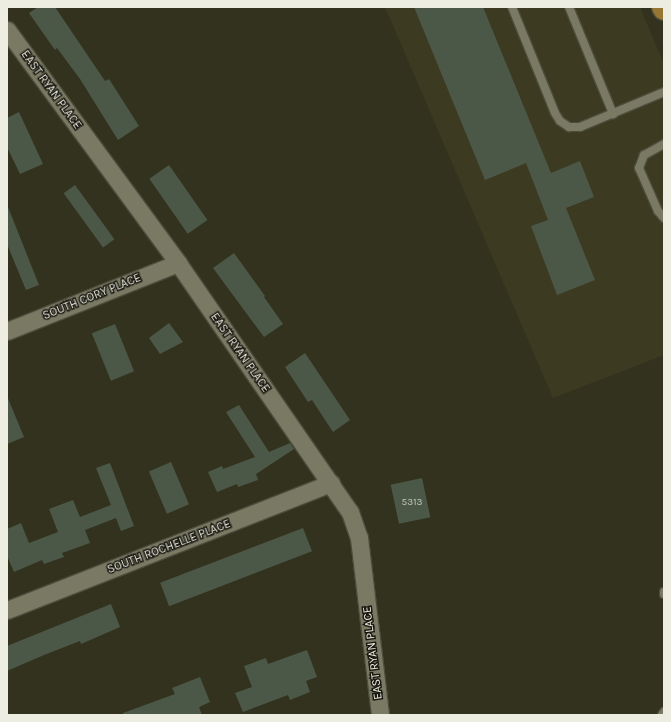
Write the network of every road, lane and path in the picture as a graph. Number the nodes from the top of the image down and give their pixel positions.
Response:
1 (512, 7) edge
2 (569, 7) edge
3 (7, 30) edge
4 (14, 52) edge
5 (664, 92) edge
6 (613, 114) junction
7 (664, 144) edge
8 (664, 218) edge
9 (178, 263) junction
10 (7, 331) edge
11 (331, 483) junction
12 (7, 610) edge
13 (664, 712) edge
14 (380, 715) edge
15 (662, 715) edge

1 - 6 lane
2 - 6 lane
3 - 4 street, EAST RYAN PLACE
4 - 9 street, EAST RYAN PLACE
5 - 6 lane
7 - 8 lane
9 - 10 street, SOUTH CORY PLACE
9 - 11 street, EAST RYAN PLACE
11 - 12 street, SOUTH ROCHELLE PLACE
11 - 14 street, EAST RYAN PLACE
13 - 15 lane

